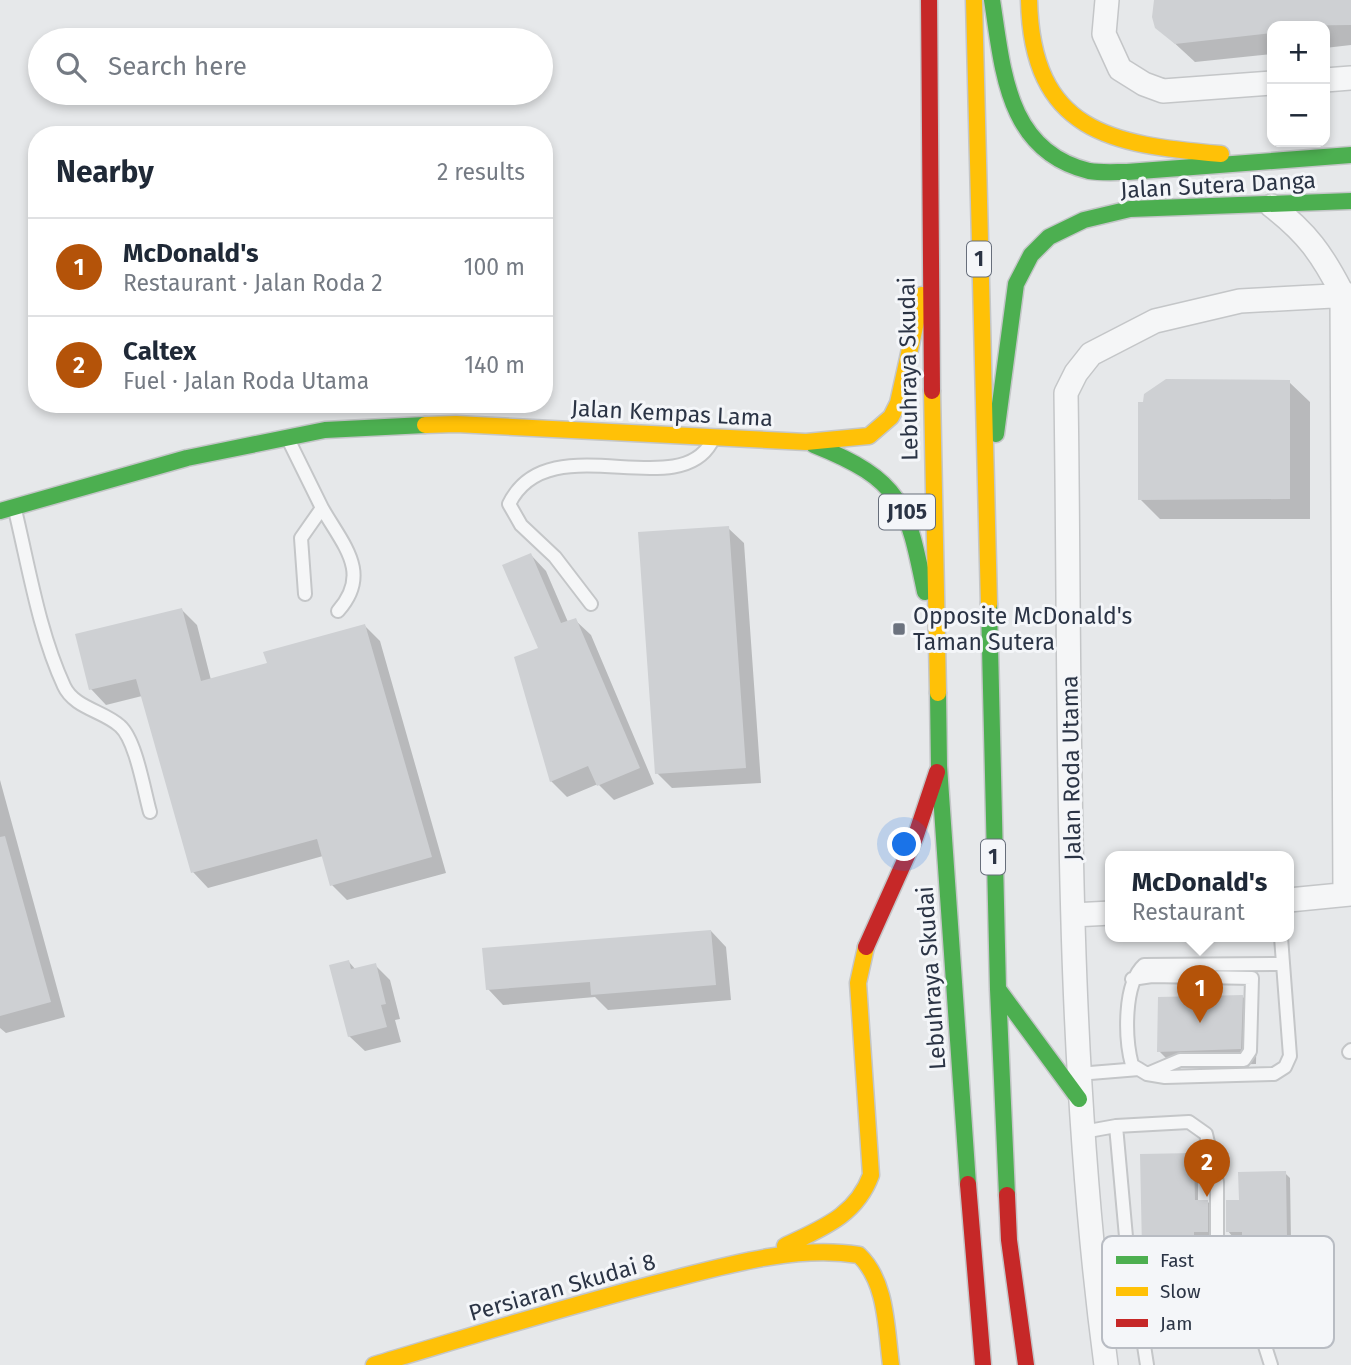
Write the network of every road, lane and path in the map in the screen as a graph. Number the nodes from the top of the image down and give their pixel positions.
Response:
1 (929, 0) edge
2 (974, 0) edge
3 (992, 0) edge
4 (1029, 0) edge
5 (1107, 0) edge
6 (1351, 78) edge
7 (1330, 80) edge
8 (1267, 83) edge
9 (1351, 155) edge
10 (1272, 159) junction
11 (1351, 201) edge
12 (1272, 206) junction
13 (929, 263) junction
14 (1346, 294) edge
15 (287, 438) junction
16 (714, 439) junction
17 (806, 442) junction
18 (322, 508) junction
19 (7, 509) edge
20 (985, 518) junction
21 (305, 594) dead end
22 (592, 604) dead end
23 (338, 611) dead end
24 (934, 635) junction
25 (939, 766) junction
26 (150, 811) dead end
27 (1348, 894) edge
28 (1294, 899) edge
29 (1105, 913) edge
30 (1073, 915) junction
31 (1281, 942) edge
32 (1282, 964) junction
33 (1132, 979) junction
34 (998, 989) junction
35 (1143, 1071) junction
36 (1078, 1074) junction
37 (1079, 1099) junction
38 (1116, 1126) junction
39 (1083, 1132) junction
40 (1126, 1236) edge
41 (1217, 1236) edge
42 (764, 1256) junction
43 (1092, 1258) junction
44 (1102, 1258) edge
45 (1100, 1315) joint
46 (978, 1329) junction
47 (1102, 1332) edge
48 (1266, 1348) edge
49 (374, 1365) edge
50 (891, 1365) edge
51 (976, 1365) edge
52 (983, 1365) edge
53 (1026, 1365) edge
54 (1271, 1365) edge

1 - 13 main road, Lebuhraya Skudai
2 - 20 main road, 1
3 - 10 main road, Jalan Sutera Danga
4 - 10 main road
5 - 8 street
6 - 7 street
9 - 10 main road, Jalan Sutera Danga
11 - 12 main road, Jalan Sutera Danga
12 - 14 street
12 - 20 main road, Jalan Sutera Danga
13 - 17 main road, Jalan Kempas Lama / J105
13 - 24 main road, Lebuhraya Skudai
14 - 27 street
14 - 30 street, Jalan Roda Utama
15 - 16 main road, Jalan Kempas Lama / J105
15 - 18 lane
15 - 19 main road, Jalan Kempas Lama / J105
16 - 17 main road, Jalan Kempas Lama / J105
16 - 22 lane
17 - 24 main road, Jalan Kempas Lama / J105
18 - 21 lane
18 - 23 lane
19 - 26 lane
20 - 34 main road, 1
24 - 25 main road, Lebuhraya Skudai
25 - 42 main road
25 - 46 main road, Lebuhraya Skudai
27 - 28 street
29 - 30 street
30 - 36 street, Jalan Roda Utama
31 - 32 lane
32 - 33 lane
32 - 35 lane
33 - 35 lane
33 - 35 lane
34 - 37 main road
34 - 53 main road, 1
35 - 36 lane
36 - 37 street, Jalan Roda Utama
37 - 39 street, Jalan Roda Utama
38 - 39 lane
38 - 40 lane
38 - 41 lane
39 - 43 street, Jalan Roda Utama
42 - 49 main road, Persiaran Skudai 8
42 - 50 main road
43 - 44 lane
43 - 45 street, Jalan Roda Utama
45 - 47 street, Jalan Roda Utama
46 - 51 main road
46 - 52 main road, Lebuhraya Skudai
48 - 54 lane

